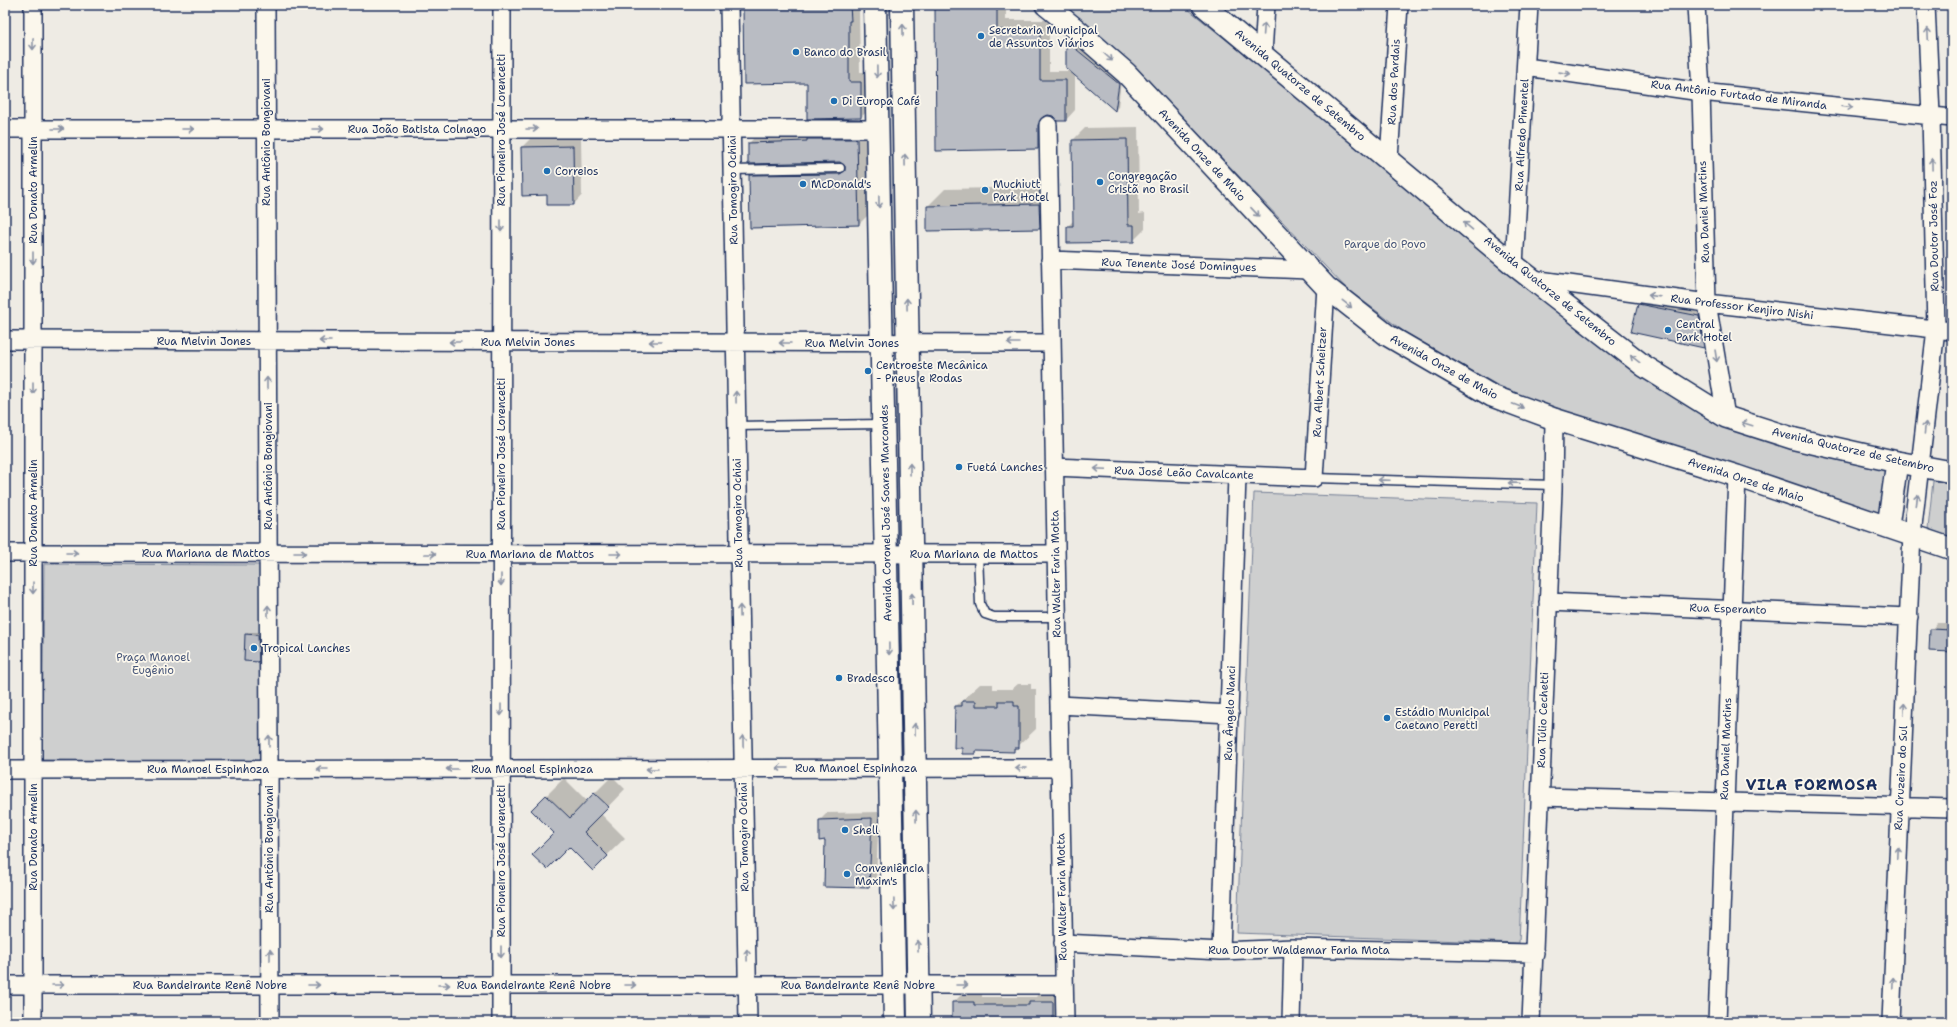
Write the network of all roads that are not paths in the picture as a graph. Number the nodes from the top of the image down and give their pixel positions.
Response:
1 (33, 5) edge
2 (266, 5) edge
3 (502, 5) edge
4 (729, 5) edge
5 (875, 5) edge
6 (902, 5) edge
7 (1046, 5) edge
8 (1203, 5) edge
9 (1266, 5) edge
10 (1399, 5) edge
11 (1529, 5) edge
12 (1696, 5) edge
13 (1926, 5) edge
14 (1263, 54) junction
15 (1526, 67) junction
16 (1701, 92) junction
17 (1931, 115) junction
18 (1952, 118) edge
19 (1048, 125) dead end
20 (5, 129) edge
21 (33, 129) junction
22 (266, 129) junction
23 (501, 129) junction
24 (731, 129) junction
25 (878, 129) junction
26 (1389, 159) junction
27 (840, 168) dead end
28 (733, 170) junction
29 (1050, 260) junction
30 (1514, 264) junction
31 (1309, 270) junction
32 (1532, 278) junction
33 (1326, 287) junction
34 (1707, 303) junction
35 (1944, 330) edge
36 (5, 340) edge
37 (33, 340) junction
38 (267, 341) junction
39 (501, 342) junction
40 (735, 343) junction
41 (882, 343) junction
42 (908, 343) junction
43 (1052, 344) junction
44 (1726, 417) junction
45 (1554, 419) junction
46 (884, 424) junction
47 (737, 426) junction
48 (1896, 462) junction
49 (1054, 467) junction
50 (1921, 467) junction
51 (1952, 472) edge
52 (1237, 476) junction
53 (1737, 476) junction
54 (1314, 478) junction
55 (1553, 485) junction
56 (1888, 526) junction
57 (1912, 534) junction
58 (1952, 549) edge
59 (5, 553) edge
60 (33, 553) junction
61 (268, 553) junction
62 (501, 554) junction
63 (739, 554) junction
64 (887, 554) junction
65 (911, 554) junction
66 (978, 554) junction
67 (1056, 554) junction
68 (1548, 602) junction
69 (1732, 609) junction
70 (1057, 617) junction
71 (1909, 617) junction
72 (1059, 705) junction
73 (1230, 714) junction
74 (743, 768) junction
75 (891, 768) junction
76 (915, 768) junction
77 (1060, 768) junction
78 (269, 769) junction
79 (501, 769) junction
80 (5, 770) edge
81 (33, 770) junction
82 (1540, 797) junction
83 (1724, 802) junction
84 (1900, 805) junction
85 (1952, 808) edge
86 (1063, 943) junction
87 (1293, 948) junction
88 (1221, 951) junction
89 (1535, 953) junction
90 (5, 985) edge
91 (33, 985) junction
92 (270, 985) junction
93 (501, 985) junction
94 (747, 985) junction
95 (895, 985) junction
96 (919, 985) junction
97 (1064, 985) junction
98 (33, 1022) edge
99 (270, 1022) edge
100 (501, 1022) edge
101 (748, 1022) edge
102 (895, 1022) edge
103 (920, 1022) edge
104 (1065, 1022) edge
105 (1291, 1022) edge
106 (1531, 1022) edge
107 (1717, 1022) edge
108 (1891, 1022) edge

1 -> 21 street, Rua Donato Armelin
2 - 22 street, Rua Antônio Bongiovani
3 - 23 street, Rua Pioneiro José Lorencetti
4 - 24 street, Rua Tomogiro Ochiai
5 -> 25 main road, Avenida Coronel José Soares Marcondes
42 -> 6 main road
7 -> 31 street, Avenida Onze de Maio
8 - 14 street, Avenida Quatorze de Setembro
14 -> 9 street
10 - 26 street, Rua dos Pardais
11 - 15 street, Rua Alfredo Pimentel
12 - 16 street, Rua Daniel Martins
17 -> 13 street, Rua Doutor José Foz
14 - 26 street, Avenida Quatorze de Setembro
15 -> 16 street, Rua Antônio Furtado de Miranda
15 - 30 street, Rua Alfredo Pimentel
16 -> 17 street, Rua Antônio Furtado de Miranda
16 - 34 street, Rua Daniel Martins
17 - 18 street, Rua Antônio Furtado de Miranda
35 -> 17 street, Rua Doutor José Foz
19 - 29 street, Rua Walter Faria Motta
20 - 21 street, Rua João Batista Colnago
21 -> 22 street, Rua João Batista Colnago
21 -> 37 street, Rua Donato Armelin
22 -> 23 street, Rua João Batista Colnago
22 - 38 street, Rua Antônio Bongiovani
23 -> 24 street, Rua João Batista Colnago
23 -> 39 street, Rua Pioneiro José Lorencetti
24 - 25 street, Rua João Batista Colnago
24 - 28 street, Rua Tomogiro Ochiai
25 -> 41 main road, Avenida Coronel José Soares Marcondes
30 -> 26 street, Avenida Quatorze de Setembro
27 - 28 lane
28 - 40 street, Rua Tomogiro Ochiai
29 - 31 street, Rua Tenente José Domingues
29 - 43 street, Rua Walter Faria Motta
30 - 32 street, Avenida Quatorze de Setembro
31 - 33 street, Avenida Onze de Maio
34 -> 32 street, Rua Professor Kenjiro Nishi
44 -> 32 street, Avenida Quatorze de Setembro
33 -> 45 street, Avenida Onze de Maio
33 - 54 street, Rua Albert Scheitzer
34 - 35 street, Rua Professor Kenjiro Nishi
34 -> 44 street, Rua Daniel Martins
50 -> 35 street, Rua Doutor José Foz
36 - 37 street, Rua Melvin Jones
37 - 38 street, Rua Melvin Jones
37 -> 60 street, Rua Donato Armelin
39 -> 38 street, Rua Melvin Jones
61 -> 38 street, Rua Antônio Bongiovani
40 -> 39 street, Rua Melvin Jones
39 - 62 street, Rua Pioneiro José Lorencetti
41 -> 40 street, Rua Melvin Jones
47 -> 40 street, Rua Tomogiro Ochiai
41 - 42 street, Rua Melvin Jones
41 - 46 main road, Avenida Coronel José Soares Marcondes
43 -> 42 street, Rua Melvin Jones
65 -> 42 main road
43 - 49 street, Rua Walter Faria Motta
48 -> 44 street, Avenida Quatorze de Setembro
45 - 53 street, Avenida Onze de Maio
45 - 55 street, Rua Túlio Cechetti
46 - 47 lane
46 - 64 main road, Avenida Coronel José Soares Marcondes
47 - 63 street, Rua Tomogiro Ochiai
48 - 50 street, Avenida Quatorze de Setembro
48 - 56 street
52 -> 49 street, Rua José Leão Cavalcante
49 - 67 street, Rua Walter Faria Motta
50 - 51 street, Avenida Quatorze de Setembro
57 -> 50 street, Rua Doutor José Foz
52 - 54 street, Rua José Leão Cavalcante
52 - 73 street, Rua Ângelo Nanci
53 - 56 street, Avenida Onze de Maio
53 - 69 street, Rua Daniel Martins
55 -> 54 lane
55 - 68 street, Rua Túlio Cechetti
56 - 57 street, Avenida Onze de Maio
57 - 58 street, Avenida Onze de Maio
57 - 71 street, Rua Cruzeiro do Sul
59 - 60 street, Rua Mariana de Mattos
60 -> 61 street, Rua Mariana de Mattos
60 -> 81 street, Rua Donato Armelin
61 -> 62 street, Rua Mariana de Mattos
78 -> 61 street, Rua Antônio Bongiovani
62 -> 63 street, Rua Mariana de Mattos
62 -> 79 street, Rua Pioneiro José Lorencetti
63 - 64 street, Rua Mariana de Mattos
74 -> 63 street, Rua Tomogiro Ochiai
64 - 65 street, Rua Mariana de Mattos
64 -> 75 main road, Avenida Coronel José Soares Marcondes
65 - 66 street, Rua Mariana de Mattos
76 -> 65 main road
66 - 67 street, Rua Mariana de Mattos
66 - 70 lane
67 - 70 street, Rua Walter Faria Motta
68 - 69 street, Rua Esperanto
68 - 82 street, Rua Túlio Cechetti
69 - 71 street, Rua Esperanto
69 - 83 street, Rua Daniel Martins
70 - 72 street, Rua Walter Faria Motta
84 -> 71 street, Rua Cruzeiro do Sul
72 - 73 street
72 - 77 street, Rua Walter Faria Motta
73 - 88 street, Rua Ângelo Nanci
75 -> 74 street, Rua Manoel Espinhoza
74 -> 79 street, Rua Manoel Espinhoza
94 -> 74 street, Rua Tomogiro Ochiai
75 - 76 street, Rua Manoel Espinhoza
75 -> 95 main road, Avenida Coronel José Soares Marcondes
77 -> 76 street, Rua Manoel Espinhoza
96 -> 76 main road
77 - 86 street, Rua Walter Faria Motta
79 -> 78 street, Rua Manoel Espinhoza
78 - 81 street, Rua Manoel Espinhoza
92 -> 78 street, Rua Antônio Bongiovani
79 -> 93 street, Rua Pioneiro José Lorencetti
80 - 81 street, Rua Manoel Espinhoza
81 - 91 street, Rua Donato Armelin
82 - 83 street
82 - 89 street, Rua Túlio Cechetti
83 - 84 street
83 - 107 street, Rua Daniel Martins
84 - 85 street
108 -> 84 street, Rua Cruzeiro do Sul
86 - 88 street, Rua Doutor Waldemar Faria Mota
86 - 97 street, Rua Walter Faria Motta
87 - 88 street, Rua Doutor Waldemar Faria Mota
87 - 89 street, Rua Doutor Waldemar Faria Mota
87 - 105 street
89 - 106 street, Rua Túlio Cechetti
90 - 91 street, Rua Bandeirante Renê Nobre
91 -> 92 street, Rua Bandeirante Renê Nobre
91 - 98 street, Rua Donato Armelin
92 -> 93 street, Rua Bandeirante Renê Nobre
92 - 99 street, Rua Antônio Bongiovani
93 -> 94 street, Rua Bandeirante Renê Nobre
93 - 100 street, Rua Pioneiro José Lorencetti
94 - 95 street, Rua Bandeirante Renê Nobre
94 - 101 street, Rua Tomogiro Ochiai
95 - 96 street, Rua Bandeirante Renê Nobre
95 - 102 main road, Avenida Coronel José Soares Marcondes
96 -> 97 street, Rua Bandeirante Renê Nobre
96 - 103 main road
97 - 104 street, Rua Walter Faria Motta

